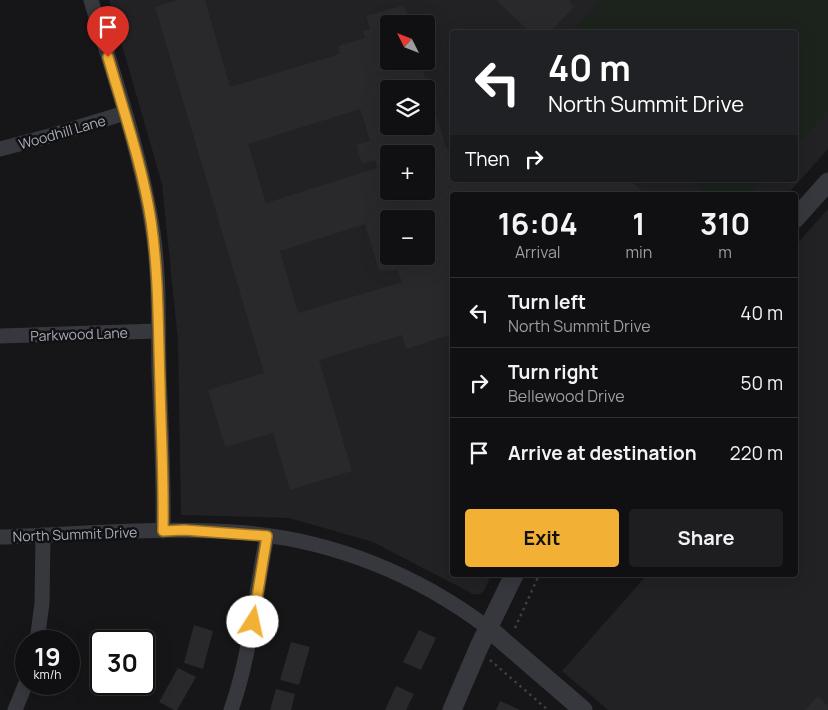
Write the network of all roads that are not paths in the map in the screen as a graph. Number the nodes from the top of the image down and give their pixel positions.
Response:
1 (91, 0) edge
2 (125, 113) junction
3 (0, 149) edge
4 (828, 182) edge
5 (798, 216) edge
6 (158, 331) junction
7 (0, 336) edge
8 (163, 531) junction
9 (43, 536) junction
10 (267, 536) junction
11 (0, 537) edge
12 (513, 577) edge
13 (488, 628) junction
14 (38, 630) edge
15 (21, 695) edge
16 (15, 710) edge
17 (231, 710) edge
18 (452, 710) edge
19 (583, 710) edge

1 - 2 street
2 - 3 street, Woodhill Lane
2 - 6 street
4 - 5 street
6 - 7 street, Parkwood Lane
6 - 8 street
8 - 9 street, North Summit Drive
8 - 10 street, North Summit Drive
9 - 11 street, North Summit Drive
9 - 14 street
10 - 13 street, North Summit Drive
10 - 17 street
12 - 13 street
13 - 18 street
13 - 19 street
15 - 16 street

